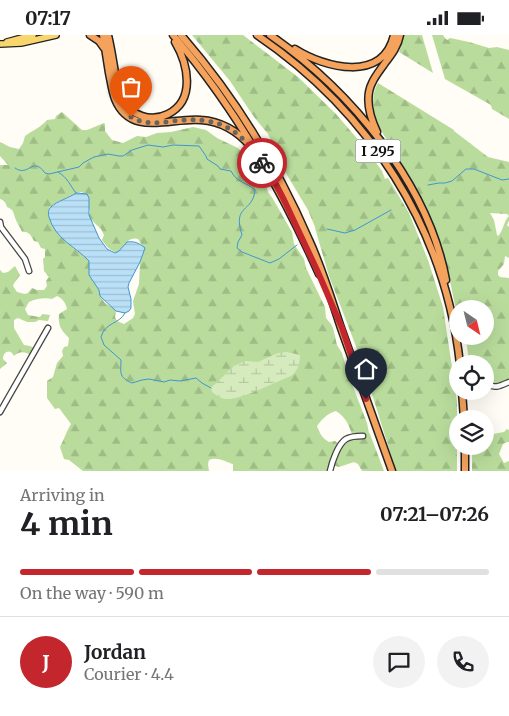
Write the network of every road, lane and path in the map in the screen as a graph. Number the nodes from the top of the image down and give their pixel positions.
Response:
1 (32, 35) edge
2 (56, 35) edge
3 (90, 35) edge
4 (103, 35) edge
5 (108, 35) edge
6 (113, 35) edge
7 (171, 35) edge
8 (181, 35) edge
9 (257, 35) edge
10 (272, 35) edge
11 (394, 35) edge
12 (400, 35) edge
13 (0, 44) edge
14 (109, 53) junction
15 (389, 153) junction
16 (274, 181) junction
17 (0, 227) edge
18 (29, 271) dead end
19 (449, 303) joint
20 (48, 328) dead end
21 (342, 328) junction
22 (509, 382) edge
23 (494, 387) edge
24 (0, 412) edge
25 (362, 436) dead end
26 (464, 455) edge
27 (330, 471) edge
28 (392, 471) edge
29 (465, 471) edge

1 - 13 main road
2 - 13 main road
3 - 14 highway
4 - 14 highway
5 - 14 highway
6 - 14 highway
7 - 14 highway
7 - 16 highway
8 - 21 highway
9 - 19 highway, I 295
10 - 11 highway
10 - 15 highway
12 - 15 highway
14 - 16 highway
15 - 19 highway
16 - 21 highway
17 - 18 street
20 - 24 street
21 - 28 highway
22 - 23 street
25 - 27 street
26 - 29 highway

